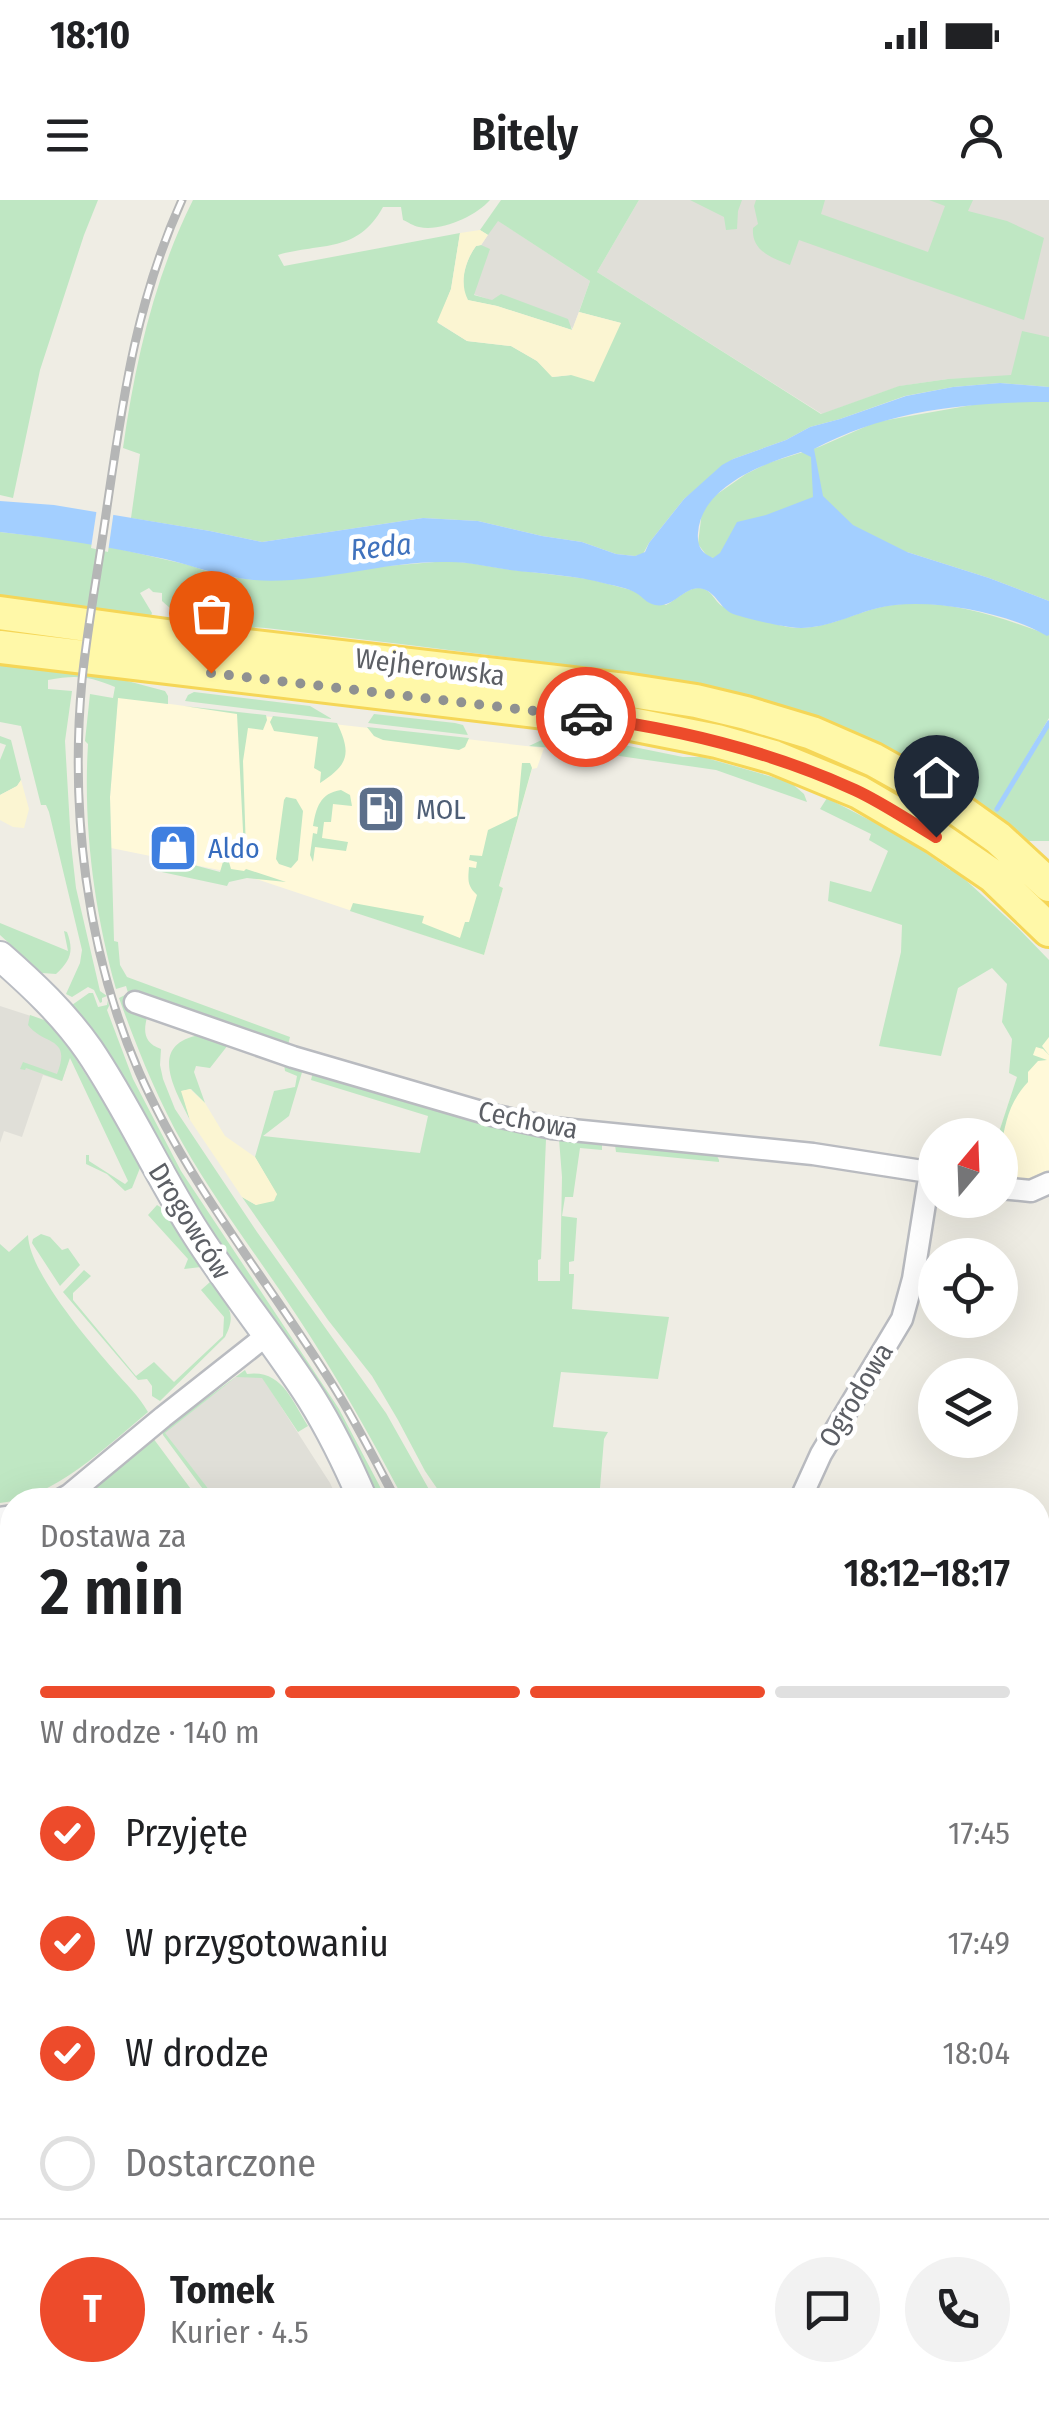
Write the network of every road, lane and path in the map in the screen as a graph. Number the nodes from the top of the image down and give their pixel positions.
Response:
1 (0, 613) edge
2 (0, 647) edge
3 (1049, 886) edge
4 (1049, 930) edge
5 (0, 956) edge
6 (135, 1002) dead end
7 (918, 1171) edge
8 (1049, 1183) edge
9 (1018, 1190) edge
10 (924, 1218) edge
11 (267, 1335) junction
12 (77, 1488) edge
13 (358, 1488) edge
14 (805, 1488) edge

1 - 3 main road, Wejherowska
2 - 4 main road, Wejherowska
5 - 11 street, Drogowców
6 - 7 street, Cechowa
8 - 9 street
10 - 14 street, Ogrodowa
11 - 12 street
11 - 13 street, Drogowców

